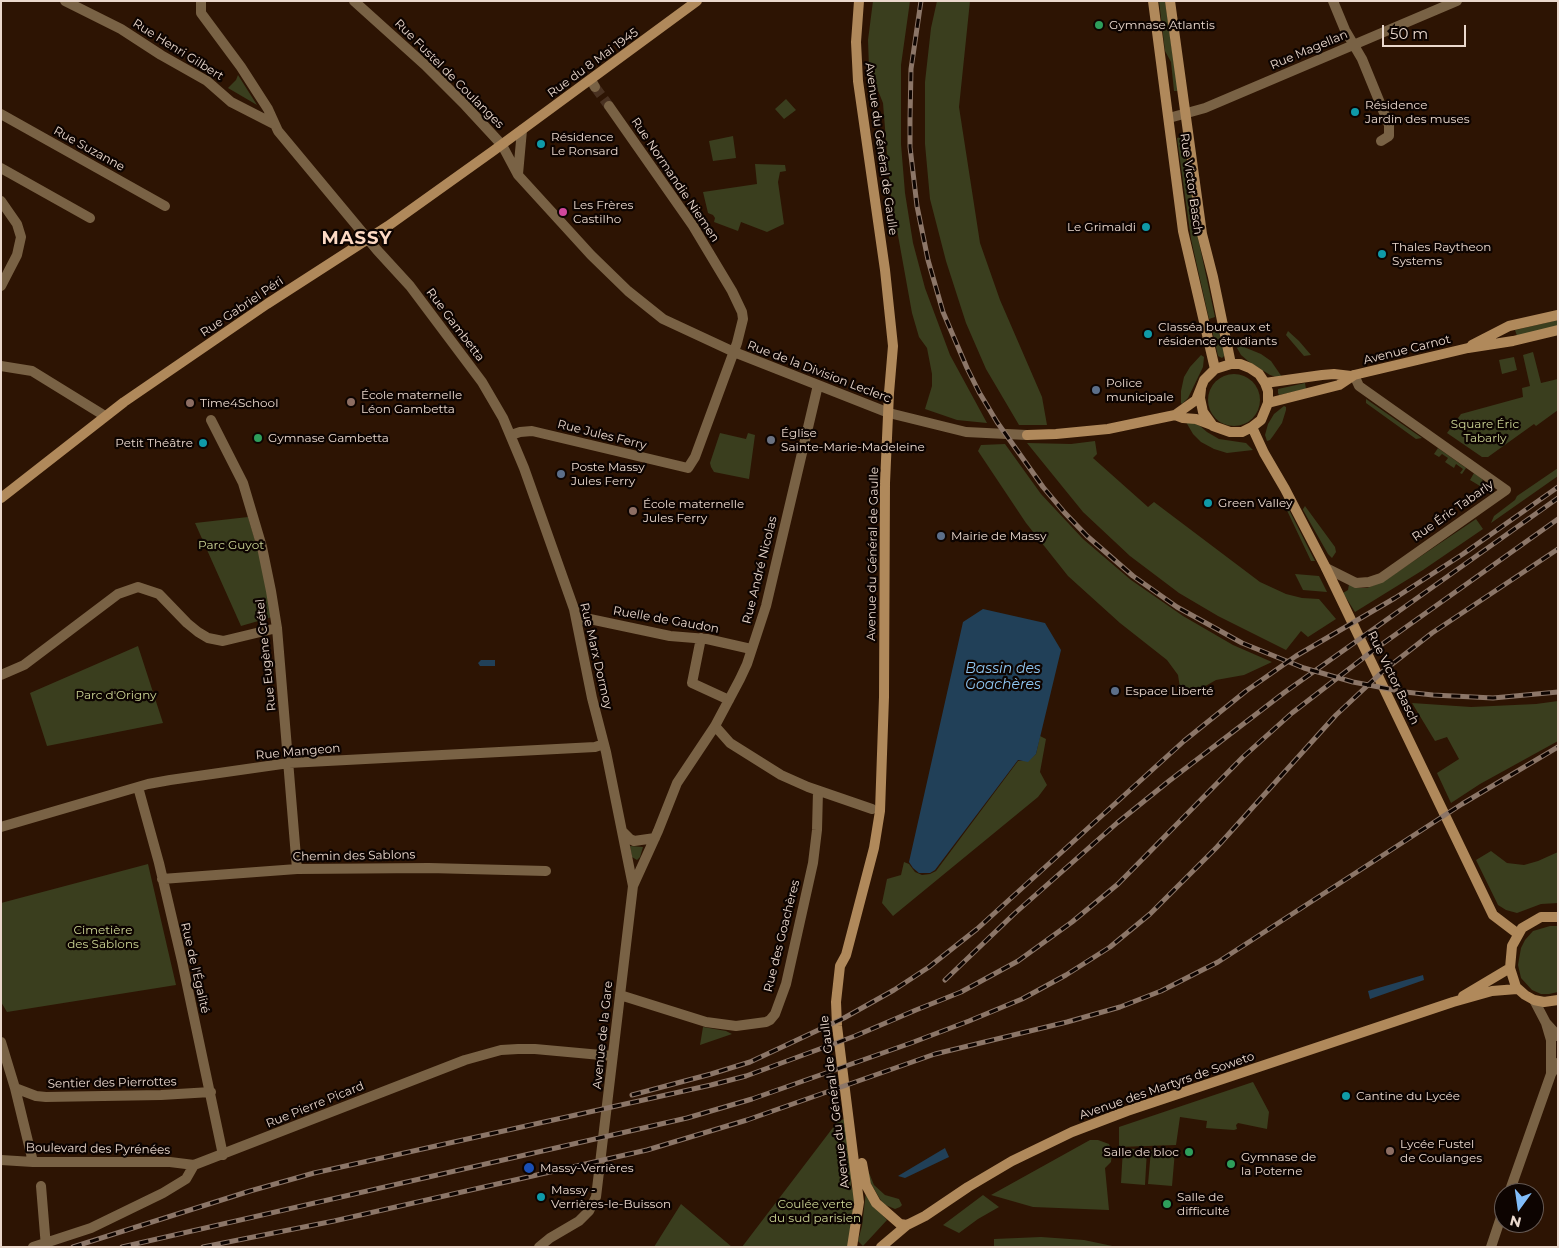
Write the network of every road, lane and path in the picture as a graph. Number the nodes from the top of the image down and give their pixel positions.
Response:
1 (65, 1) edge
2 (201, 1) edge
3 (354, 1) edge
4 (697, 1) edge
5 (859, 1) edge
6 (1153, 1) edge
7 (1170, 1) edge
8 (1333, 1) edge
9 (1457, 1) edge
10 (1353, 45) junction
11 (609, 106) tunnel mouth
12 (1185, 113) junction
13 (1, 114) edge
14 (1169, 118) junction
15 (274, 124) junction
16 (522, 130) junction
17 (1381, 141) dead end
18 (502, 145) junction
19 (1, 168) edge
20 (518, 175) junction
21 (1, 201) edge
22 (165, 206) dead end
23 (90, 218) dead end
24 (368, 239) junction
25 (1, 286) edge
26 (1558, 315) edge
27 (1558, 330) edge
28 (1468, 348) junction
29 (734, 352) junction
30 (1231, 364) junction
31 (1, 366) edge
32 (1215, 369) junction
33 (1353, 376) junction
34 (1265, 384) junction
35 (818, 385) junction
36 (1201, 389) junction
37 (1268, 403) junction
38 (889, 413) junction
39 (1175, 415) junction
40 (105, 416) junction
41 (211, 420) dead end
42 (1213, 426) junction
43 (1252, 427) junction
44 (511, 435) junction
45 (688, 468) joint
46 (1, 498) edge
47 (1326, 568) junction
48 (577, 622) junction
49 (277, 628) junction
50 (701, 638) junction
51 (751, 649) junction
52 (1, 675) edge
53 (729, 700) junction
54 (715, 726) junction
55 (604, 744) junction
56 (289, 763) junction
57 (138, 787) junction
58 (818, 790) junction
59 (872, 809) dead end
60 (1, 827) edge
61 (621, 830) junction
62 (655, 838) junction
63 (297, 869) junction
64 (546, 871) dead end
65 (162, 879) junction
66 (633, 886) junction
67 (1558, 917) edge
68 (1518, 934) junction
69 (846, 955) junction
70 (1510, 968) junction
71 (1517, 989) junction
72 (620, 995) junction
73 (1534, 1000) junction
74 (1558, 1000) edge
75 (1453, 1002) junction
76 (1546, 1023) junction
77 (1558, 1036) edge
78 (1, 1042) edge
79 (612, 1056) junction
80 (1558, 1063) edge
81 (1551, 1074) junction
82 (16, 1088) junction
83 (210, 1092) junction
84 (223, 1155) junction
85 (1, 1160) edge
86 (33, 1162) junction
87 (194, 1165) junction
88 (1513, 1183) edge
89 (41, 1186) dead end
90 (907, 1225) junction
91 (1496, 1233) edge
92 (46, 1245) edge
93 (33, 1247) edge
94 (539, 1247) edge
95 (852, 1247) edge
96 (881, 1247) edge
97 (1491, 1247) edge

1 - 15 street, Rue Henri Gilbert
2 - 15 street, Rue Gambetta
3 - 18 street, Rue Fustel de Coulanges
4 - 16 street, Rue du 8 Mai 1945
5 - 38 street, Avenue du Général de Gaulle
6 - 14 street, Rue Victor Basch
7 - 12 street, Rue Victor Basch
8 - 10 street
9 - 10 street, Rue Magellan
10 - 12 street, Rue Magellan
10 - 17 street
11 - 29 street, Rue Normandie Niemen
12 - 14 street, Rue Magellan
12 - 30 street, Rue Victor Basch
13 - 22 street, Rue Suzanne
14 - 32 street, Rue Victor Basch
15 - 24 street, Rue Gambetta
16 - 18 street, Rue du 8 Mai 1945
16 - 20 street
18 - 20 street, Rue de la Division Leclerc
18 - 24 street, Rue Gabriel Péri
19 - 23 street
20 - 29 street, Rue de la Division Leclerc
21 - 25 street
24 - 40 street, Rue Gabriel Péri
24 - 44 street, Rue Gambetta
26 - 28 street, Avenue Carnot
27 - 28 street, Avenue Carnot
28 - 33 street, Avenue Carnot
29 - 35 street, Rue de la Division Leclerc
29 - 45 street, Rue Normandie Niemen
30 - 32 street
30 - 34 street
31 - 40 street
32 - 36 street
33 - 34 street, Avenue Carnot
33 - 37 street, Avenue Carnot
33 - 47 street, Rue Éric Tabarly
34 - 37 street
35 - 38 street, Rue de la Division Leclerc
35 - 51 street, Rue André Nicolas
36 - 39 street, Rue de la Division Leclerc
36 - 42 street
37 - 43 street
38 - 39 street, Rue de la Division Leclerc
38 - 69 street, Avenue du Général de Gaulle
39 - 42 street, Rue de la Division Leclerc
40 - 46 street, Rue Gabriel Péri
41 - 49 street, Rue Eugène Crétel
42 - 43 street
43 - 47 street, Rue Victor Basch
44 - 45 street, Rue Jules Ferry
44 - 48 street, Rue Marx Dormoy
47 - 68 street, Rue Victor Basch
48 - 50 street, Ruelle de Gaudon
48 - 55 street, Rue Marx Dormoy
49 - 52 street
49 - 56 street, Rue Eugène Crétel
50 - 51 street, Ruelle de Gaudon
50 - 53 street
51 - 53 street, Rue André Nicolas
53 - 54 street, Rue André Nicolas
54 - 58 street
54 - 62 street, Rue André Nicolas
55 - 56 street, Rue Mangeon
55 - 61 street, Rue Marx Dormoy
56 - 57 street, Rue Mangeon
56 - 63 street, Rue Eugène Crétel
57 - 60 street, Rue Mangeon
57 - 65 street, Rue de l'Égalité
58 - 59 street
58 - 72 street, Rue des Goachères
61 - 62 street
61 - 66 street, Rue Marx Dormoy
62 - 66 street, Rue André Nicolas
63 - 64 street, Chemin des Sablons
63 - 65 street, Chemin des Sablons
65 - 83 street, Rue de l'Égalité
66 - 72 street, Avenue de la Gare
67 - 68 street
68 - 70 street
69 - 90 street, Avenue du Général de Gaulle
69 - 95 street, Avenue du Général de Gaulle
70 - 71 street
70 - 75 street, Avenue des Martyrs de Soweto
71 - 73 street
71 - 75 street, Avenue des Martyrs de Soweto
72 - 79 street, Avenue de la Gare
73 - 74 street
73 - 76 street
75 - 90 street, Avenue des Martyrs de Soweto
76 - 77 street
76 - 81 street
78 - 82 street
79 - 84 street, Rue Pierre Picard
79 - 94 street, Avenue de la Gare
80 - 81 street
81 - 88 street
82 - 83 street, Sentier des Pierrottes
82 - 86 street
83 - 84 street, Rue de l'Égalité
84 - 87 street, Rue Pierre Picard
85 - 86 street, Boulevard des Pyrénées
86 - 87 street, Boulevard des Pyrénées
87 - 92 street
89 - 92 street
90 - 96 street, Avenue des Martyrs de Soweto
91 - 97 street
92 - 93 street

